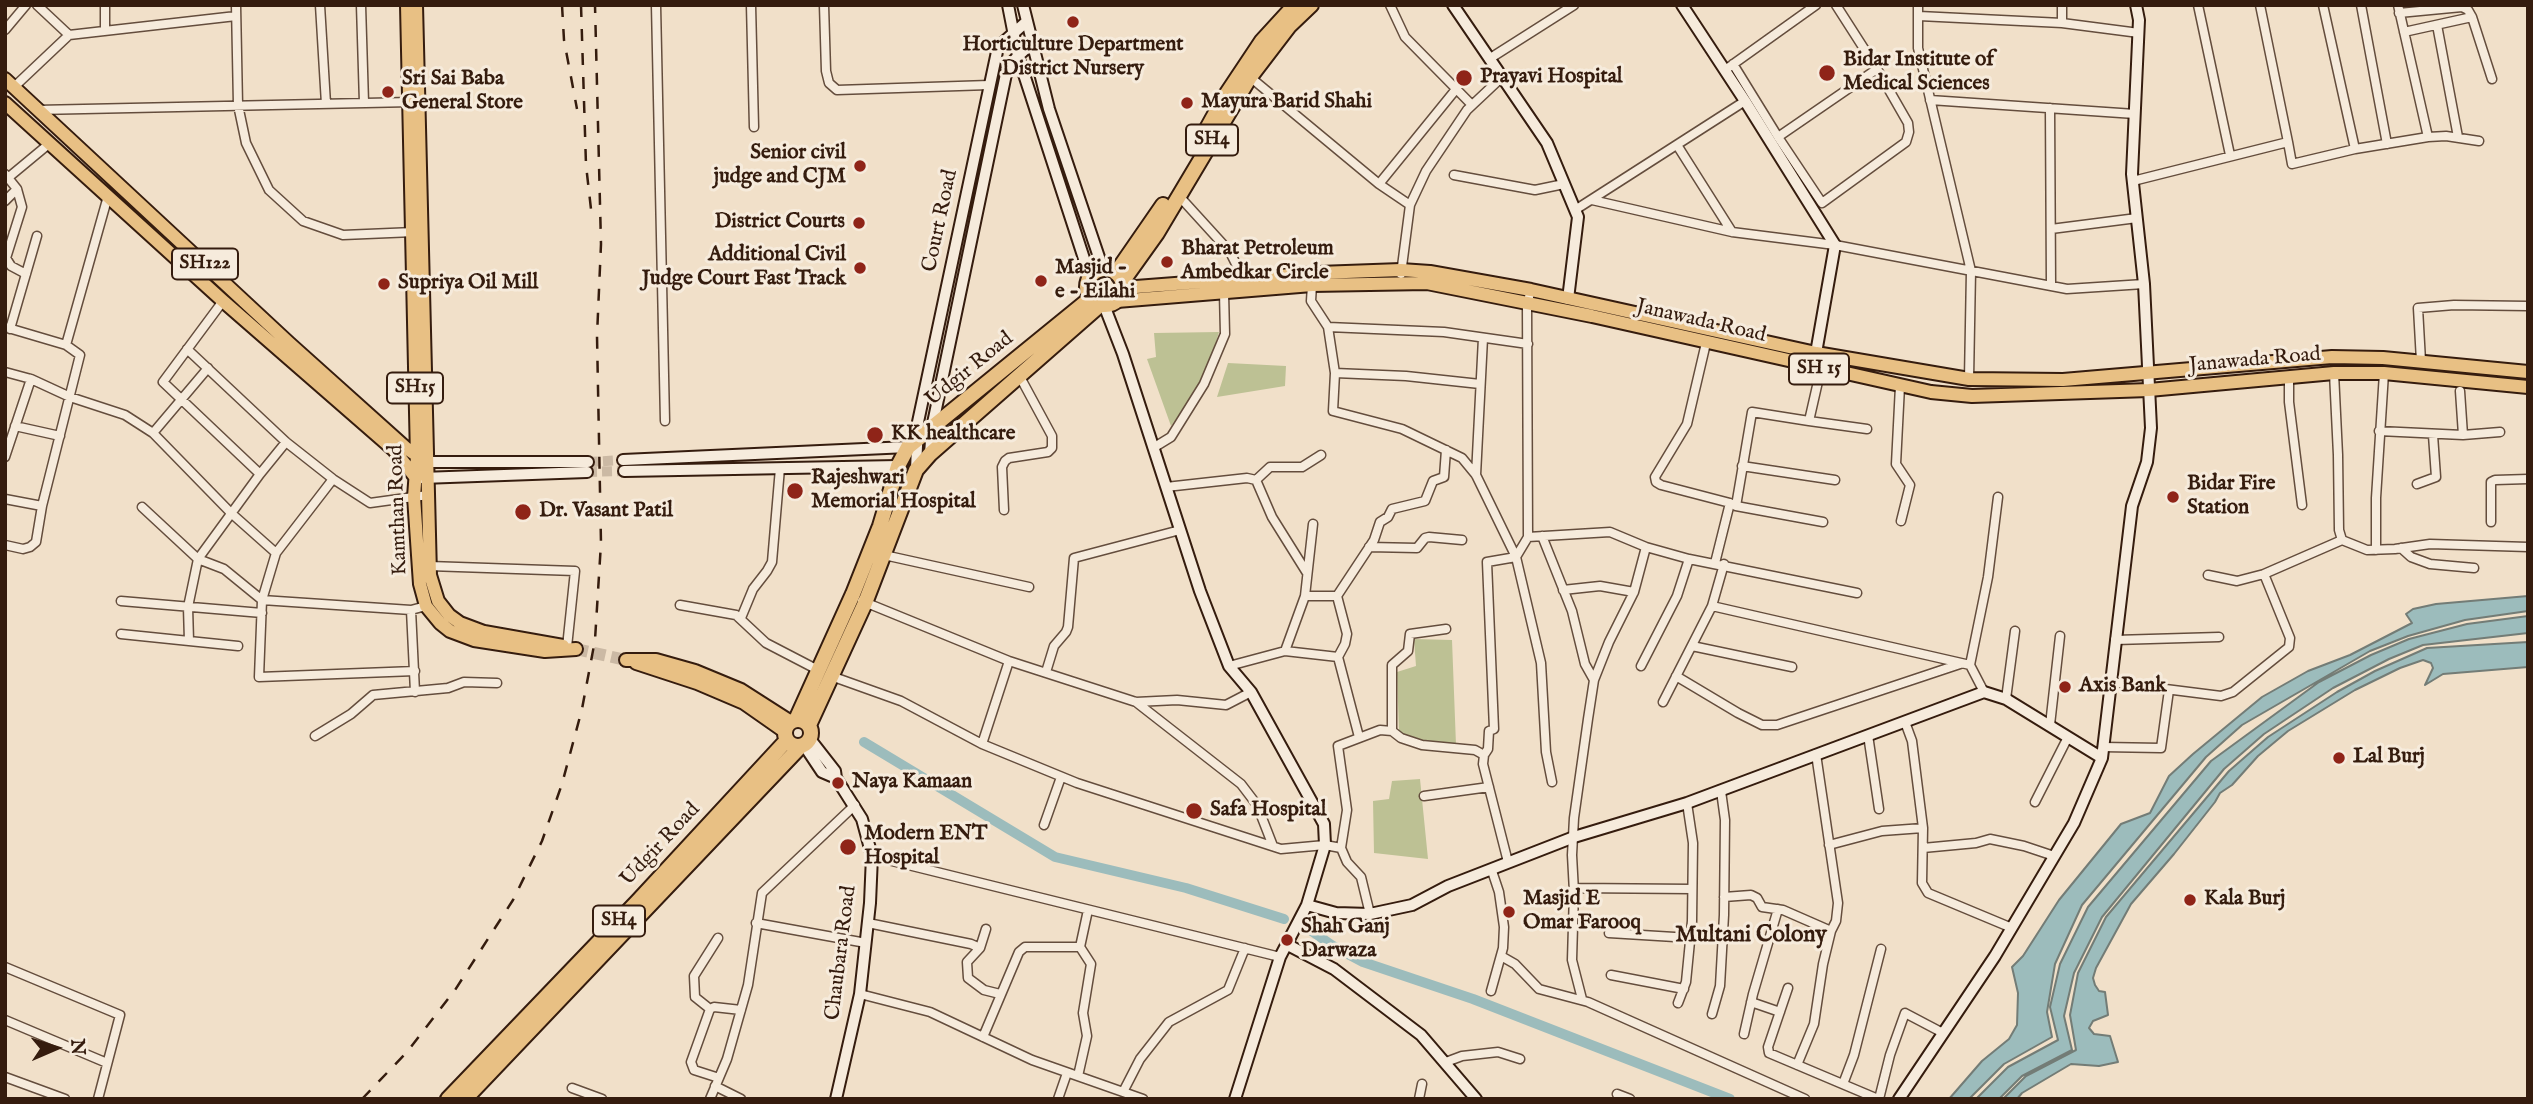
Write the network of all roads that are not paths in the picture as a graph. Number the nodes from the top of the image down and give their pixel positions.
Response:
1 (26, 5) edge
2 (37, 5) edge
3 (105, 5) edge
4 (236, 5) edge
5 (320, 5) edge
6 (361, 5) edge
7 (407, 5) edge
8 (416, 5) edge
9 (656, 5) edge
10 (751, 5) edge
11 (824, 5) edge
12 (1008, 5) edge
13 (1023, 5) edge
14 (1295, 5) edge
15 (1311, 5) edge
16 (1390, 5) edge
17 (1574, 5) edge
18 (1682, 5) edge
19 (1816, 5) edge
20 (1836, 5) edge
21 (1918, 5) edge
22 (2062, 5) edge
23 (2136, 5) edge
24 (2198, 5) edge
25 (2260, 5) edge
26 (2323, 5) edge
27 (2361, 5) edge
28 (1458, 7) edge
29 (2436, 7) edge
30 (2399, 9) edge
31 (2470, 11) edge
32 (236, 16) junction
33 (1919, 16) junction
34 (1025, 23) junction
35 (2062, 23) junction
36 (2437, 25) junction
37 (5, 30) edge
38 (105, 31) junction
39 (2139, 33) junction
40 (2404, 33) junction
41 (1013, 34) junction
42 (69, 35) junction
43 (1031, 44) junction
44 (1018, 56) junction
45 (1489, 59) junction
46 (1729, 67) junction
47 (1877, 69) junction
48 (1250, 77) junction
49 (1501, 78) junction
50 (2491, 79) dead end
51 (10, 83) edge
52 (989, 86) junction
53 (1457, 88) junction
54 (1930, 100) junction
55 (414, 101) junction
56 (1745, 101) junction
57 (5, 103) edge
58 (364, 103) junction
59 (326, 104) junction
60 (238, 105) junction
61 (1472, 105) junction
62 (2050, 108) junction
63 (37, 110) junction
64 (2135, 114) junction
65 (754, 127) dead end
66 (2458, 136) junction
67 (1778, 137) junction
68 (2428, 137) junction
69 (2479, 141) dead end
70 (2288, 142) junction
71 (50, 143) junction
72 (2387, 144) junction
73 (1677, 145) junction
74 (2354, 149) junction
75 (2230, 155) junction
76 (1454, 175) dead end
77 (7, 176) edge
78 (2133, 181) junction
79 (1379, 184) junction
80 (1564, 184) junction
81 (17, 189) junction
82 (1179, 195) junction
83 (108, 196) junction
84 (1592, 200) junction
85 (5, 201) edge
86 (965, 202) junction
87 (1410, 205) junction
88 (978, 206) junction
89 (1575, 210) junction
90 (2137, 218) junction
91 (2051, 229) junction
92 (416, 232) junction
93 (1732, 232) junction
94 (37, 236) dead end
95 (1835, 245) junction
96 (1401, 270) junction
97 (1971, 271) junction
98 (26, 274) junction
99 (1243, 278) junction
100 (1399, 283) junction
101 (2144, 284) junction
102 (1312, 285) junction
103 (2051, 286) junction
104 (1107, 289) junction
105 (1531, 289) junction
106 (1224, 293) junction
107 (1568, 299) junction
108 (223, 301) junction
109 (1527, 304) junction
110 (2528, 306) edge
111 (1328, 327) junction
112 (8, 328) edge
113 (1483, 338) junction
114 (1706, 343) junction
115 (1528, 344) junction
116 (66, 345) junction
117 (187, 349) junction
118 (1820, 354) junction
119 (2421, 361) junction
120 (208, 368) junction
121 (1821, 369) junction
122 (5, 372) edge
123 (2528, 372) edge
124 (1335, 373) junction
125 (2148, 373) junction
126 (2334, 373) junction
127 (2384, 373) junction
128 (1019, 375) junction
129 (2288, 377) junction
130 (31, 379) junction
131 (1969, 379) junction
132 (1480, 384) junction
133 (1900, 386) junction
134 (2528, 387) edge
135 (2149, 390) junction
136 (2460, 391) dead end
137 (70, 397) junction
138 (183, 399) junction
139 (665, 421) dead end
140 (1809, 421) junction
141 (15, 426) junction
142 (932, 428) junction
143 (1867, 429) dead end
144 (2379, 431) junction
145 (2500, 432) dead end
146 (153, 433) junction
147 (2433, 435) junction
148 (2463, 435) junction
149 (60, 436) junction
150 (286, 442) junction
151 (912, 443) junction
152 (1153, 448) junction
153 (1447, 450) junction
154 (930, 454) junction
155 (1321, 455) dead end
156 (5, 457) edge
157 (423, 460) junction
158 (898, 466) junction
159 (1742, 466) junction
160 (780, 468) junction
161 (916, 470) junction
162 (260, 474) junction
163 (1476, 475) junction
164 (422, 478) junction
165 (333, 479) junction
166 (1256, 480) junction
167 (1835, 480) dead end
168 (2528, 480) edge
169 (2417, 484) dead end
170 (1166, 486) junction
171 (428, 495) junction
172 (414, 497) junction
173 (1998, 497) dead end
174 (5, 499) edge
175 (1733, 505) junction
176 (2302, 505) dead end
177 (42, 506) junction
178 (142, 507) dead end
179 (1004, 510) dead end
180 (231, 513) junction
181 (1901, 521) dead end
182 (1823, 522) dead end
183 (2491, 523) dead end
184 (1313, 524) dead end
185 (1180, 530) junction
186 (1542, 536) junction
187 (1528, 537) junction
188 (1462, 540) dead end
189 (2342, 540) junction
190 (5, 545) edge
191 (1370, 547) junction
192 (1646, 547) junction
193 (2528, 547) edge
194 (2401, 548) junction
195 (2376, 550) junction
196 (276, 553) junction
197 (884, 555) junction
198 (1516, 557) junction
199 (198, 559) junction
200 (1689, 559) junction
201 (1719, 564) junction
202 (429, 566) junction
203 (2474, 568) dead end
204 (1307, 573) junction
205 (2264, 574) junction
206 (2208, 575) dead end
207 (427, 587) junction
208 (1029, 587) dead end
209 (1563, 590) junction
210 (1634, 592) junction
211 (1857, 593) dead end
212 (853, 594) junction
213 (1305, 596) junction
214 (1337, 596) junction
215 (262, 600) junction
216 (121, 601) dead end
217 (865, 603) junction
218 (680, 605) dead end
219 (426, 606) junction
220 (1712, 606) junction
221 (188, 607) junction
222 (411, 610) junction
223 (262, 613) junction
224 (741, 618) junction
225 (1446, 629) dead end
226 (2015, 631) dead end
227 (121, 634) dead end
228 (2060, 636) dead end
229 (2219, 637) dead end
230 (2115, 640) junction
231 (189, 641) junction
232 (238, 646) dead end
233 (1692, 646) junction
234 (567, 647) junction
235 (1285, 651) junction
236 (1338, 657) junction
237 (1009, 661) junction
238 (1960, 664) junction
239 (1970, 665) junction
240 (1228, 666) junction
241 (1641, 666) dead end
242 (1792, 667) dead end
243 (415, 671) junction
244 (1046, 672) junction
245 (825, 673) junction
246 (1676, 676) junction
247 (1594, 680) junction
248 (2110, 682) junction
249 (498, 683) dead end
250 (2169, 690) junction
251 (415, 692) junction
252 (1251, 692) junction
253 (1984, 692) junction
254 (2006, 699) junction
255 (1136, 702) junction
256 (1663, 702) dead end
257 (1905, 722) junction
258 (2050, 725) junction
259 (1392, 730) junction
260 (798, 734) junction
261 (1868, 735) junction
262 (315, 736) dead end
263 (1359, 737) junction
264 (2068, 737) junction
265 (982, 744) junction
266 (2103, 753) junction
267 (1816, 754) junction
268 (1484, 755) junction
269 (1061, 777) junction
270 (1552, 782) dead end
271 (1489, 787) junction
272 (1721, 790) junction
273 (1424, 796) dead end
274 (2035, 802) dead end
275 (1687, 803) junction
276 (855, 805) junction
277 (1879, 809) dead end
278 (1044, 825) dead end
279 (1923, 828) junction
280 (1574, 837) junction
281 (1325, 845) junction
282 (1829, 845) junction
283 (1273, 846) junction
284 (1341, 848) junction
285 (1923, 848) junction
286 (872, 856) junction
287 (2054, 856) junction
288 (1508, 862) junction
289 (1492, 871) junction
290 (1574, 888) junction
291 (1692, 889) junction
292 (1724, 897) junction
293 (1307, 905) junction
294 (1778, 909) junction
295 (1088, 910) junction
296 (1370, 914) junction
297 (756, 923) junction
298 (868, 923) junction
299 (2012, 928) junction
300 (986, 929) dead end
301 (1831, 931) junction
302 (1609, 933) dead end
303 (718, 938) dead end
304 (1691, 938) junction
305 (866, 943) junction
306 (1286, 944) junction
307 (1080, 947) junction
308 (980, 948) junction
309 (1245, 948) junction
310 (1881, 949) dead end
311 (1501, 956) junction
312 (1280, 957) junction
313 (5, 967) edge
314 (1611, 975) dead end
315 (1788, 988) dead end
316 (1684, 989) junction
317 (1491, 991) dead end
318 (860, 994) junction
319 (1000, 994) junction
320 (1582, 999) junction
321 (1751, 1002) junction
322 (1678, 1003) dead end
323 (710, 1009) junction
324 (741, 1010) junction
325 (1780, 1012) junction
326 (1712, 1014) dead end
327 (5, 1020) edge
328 (1943, 1033) junction
329 (1744, 1034) dead end
330 (983, 1037) junction
331 (1520, 1059) dead end
332 (1446, 1062) junction
333 (107, 1063) junction
334 (1797, 1065) junction
335 (1067, 1073) junction
336 (1078, 1076) junction
337 (5, 1077) edge
338 (717, 1082) junction
339 (1422, 1084) dead end
340 (1843, 1084) junction
341 (572, 1088) dead end
342 (1123, 1092) junction
343 (1617, 1094) dead end
344 (48, 1096) edge
345 (65, 1099) edge
346 (98, 1099) edge
347 (448, 1099) edge
348 (465, 1099) edge
349 (602, 1099) edge
350 (710, 1099) edge
351 (741, 1099) edge
352 (836, 1099) edge
353 (1058, 1099) edge
354 (1143, 1099) edge
355 (1235, 1099) edge
356 (1419, 1099) edge
357 (1476, 1099) edge
358 (1630, 1099) edge
359 (1805, 1099) edge
360 (1879, 1099) edge
361 (1899, 1099) edge

1 - 37 street
2 - 42 street
3 - 38 street
4 - 32 street
5 - 59 street
6 - 58 street
7 - 55 main road, Kamthan Road / SH15
8 - 55 main road, Kamthan Road / SH15
9 - 139 street
10 - 65 street
11 - 52 street
12 - 41 street
13 - 34 street
14 - 104 highway, Udgir Road / SH4
15 - 48 highway, Udgir Road / SH4
16 - 53 street
17 - 45 street
18 - 46 street
19 - 46 street
20 - 47 street
21 - 33 street
22 - 35 street
23 - 39 street
24 - 75 street
25 - 70 street
26 - 74 street
27 - 72 street
28 - 45 street
29 - 30 street
29 - 31 street
30 - 40 street
31 - 36 street
31 - 50 street
32 - 38 street
32 - 60 street
33 - 35 street
33 - 54 street
34 - 41 street, Court Road
34 - 43 street
35 - 39 street
36 - 40 street
36 - 66 street
38 - 42 street
39 - 64 street
40 - 68 street
41 - 44 street
41 - 52 street, Court Road
42 - 51 street
43 - 44 street
43 - 104 street
44 - 88 street
44 - 104 street
45 - 49 street
46 - 56 street
46 - 67 street
47 - 67 street
47 - 67 street
48 - 79 street
48 - 82 highway, Udgir Road / SH4
49 - 61 street
49 - 80 street
51 - 63 main road, SH122
52 - 86 street, Court Road
53 - 61 street
53 - 79 street
54 - 62 street
54 - 97 street
55 - 58 street
55 - 92 main road, Kamthan Road / SH15
56 - 73 street
56 - 95 street
57 - 71 main road
58 - 59 street
59 - 60 street
60 - 63 street
60 - 92 street
61 - 87 street
62 - 64 street
62 - 91 street
63 - 157 main road, SH122
64 - 78 street
66 - 68 street
66 - 69 street
68 - 72 street
70 - 74 street
70 - 75 street
71 - 77 street
71 - 83 main road
72 - 74 street
73 - 84 street
73 - 93 street
75 - 78 street
76 - 80 street
77 - 81 street
78 - 90 street
79 - 87 street
80 - 89 street
81 - 85 street
81 - 98 street
82 - 99 street
82 - 104 highway, Udgir Road / SH4
83 - 108 main road
83 - 116 street
84 - 89 street
84 - 93 street
86 - 88 street
86 - 151 street, Court Road
87 - 96 street
88 - 142 street
89 - 107 street
90 - 91 street
90 - 101 street
91 - 103 street
92 - 157 main road, Kamthan Road / SH15
93 - 95 street
94 - 98 street
95 - 97 street
95 - 118 street
96 - 99 main road, Janawada Road / SH 15
96 - 100 street
96 - 105 main road, Janawada Road / SH 15
97 - 103 street
97 - 131 street
98 - 112 street
99 - 104 main road, Janawada Road / SH 15
100 - 102 main road, Janawada Road / SH 15
100 - 109 main road, Janawada Road / SH 15
101 - 103 street
101 - 125 street
102 - 106 main road, Janawada Road / SH 15
102 - 111 street
104 - 106 main road, Janawada Road / SH 15
104 - 128 highway, Udgir Road / SH4
104 - 142 highway, Udgir Road / SH4
104 - 152 street
105 - 107 main road, Janawada Road / SH 15
105 - 109 street
106 - 152 street
107 - 118 main road, Janawada Road / SH 15
108 - 117 street
108 - 164 main road
109 - 114 main road, Janawada Road / SH 15
109 - 115 street
110 - 119 street
111 - 113 street
111 - 124 street
112 - 116 street
113 - 115 street
113 - 132 street
114 - 121 main road, Janawada Road / SH 15
114 - 175 street
115 - 187 street
116 - 137 street
117 - 120 street
117 - 138 street
118 - 121 street
118 - 131 main road, Janawada Road / SH 15
119 - 123 main road, Janawada Road / SH 15
119 - 125 main road, Janawada Road / SH 15
120 - 138 street
120 - 150 street
121 - 133 main road, Janawada Road / SH 15
121 - 140 street
122 - 130 street
124 - 132 street
124 - 153 street
125 - 131 main road, Janawada Road / SH 15
125 - 135 street
126 - 127 main road, Janawada Road / SH 15
126 - 129 main road, Janawada Road / SH 15
126 - 189 street
127 - 134 main road, Janawada Road / SH 15
127 - 144 street
128 - 154 highway, Udgir Road / SH4
128 - 179 street
129 - 135 main road, Janawada Road / SH 15
129 - 176 street
130 - 137 street
130 - 141 street
132 - 163 street
133 - 135 main road, Janawada Road / SH 15
133 - 181 street
135 - 230 street
136 - 148 street
137 - 146 street
137 - 149 street
138 - 146 street
138 - 162 street
140 - 143 street
140 - 159 street
141 - 149 street
141 - 156 street
142 - 151 highway, Udgir Road / SH4
142 - 154 street
144 - 147 street
144 - 195 street
145 - 148 street
146 - 180 street
147 - 148 street
147 - 169 street
149 - 177 street
150 - 162 street
150 - 165 street
151 - 158 highway, Udgir Road / SH4
151 - 160 street
151 - 161 street, Court Road
152 - 170 street
153 - 163 street
153 - 191 street
154 - 161 highway, Udgir Road / SH4
155 - 166 street
157 - 164 main road, Kamthan Road / SH15
157 - 164 street
158 - 160 street
158 - 212 highway, Udgir Road / SH4
159 - 167 street
159 - 175 street
160 - 224 street
161 - 197 highway, Udgir Road / SH4
162 - 180 street
163 - 198 street
164 - 171 main road, Kamthan Road / SH15
164 - 172 main road, Kamthan Road / SH15
165 - 172 street
165 - 196 street
166 - 170 street
166 - 204 street
168 - 183 street
170 - 185 street
171 - 172 street
171 - 202 main road, Kamthan Road / SH15
172 - 207 main road, Kamthan Road / SH15
173 - 239 street
174 - 177 street
175 - 182 street
175 - 201 street
177 - 190 street
178 - 199 street
180 - 196 street
180 - 199 street
184 - 204 street
185 - 240 street
185 - 244 street
186 - 187 street
186 - 192 street
186 - 209 street
187 - 198 street
188 - 191 street
189 - 195 street
189 - 205 street
191 - 214 street
192 - 200 street
192 - 210 street
193 - 194 street
194 - 195 street
194 - 203 street
196 - 215 street
197 - 208 street
197 - 217 highway, Udgir Road / SH4
198 - 268 street
198 - 270 street
199 - 215 street
199 - 221 street
200 - 201 street
200 - 241 street
201 - 211 street
201 - 220 street
202 - 207 main road, Kamthan Road / SH15
202 - 234 street
204 - 213 street
205 - 206 street
205 - 250 street
207 - 219 main road, Kamthan Road / SH15
207 - 234 main road, Kamthan Road / SH15
209 - 210 street
209 - 247 street
210 - 247 street
212 - 217 street
212 - 245 highway, Udgir Road / SH4
213 - 214 street
213 - 235 street
214 - 236 street
215 - 222 street
215 - 223 street
216 - 221 street
217 - 237 street
217 - 245 highway, Udgir Road / SH4
218 - 224 street
219 - 222 street
219 - 234 main road, Kamthan Road / SH15
220 - 233 street
220 - 238 street
221 - 223 street
221 - 231 street
222 - 243 street
223 - 243 street
224 - 245 street
225 - 259 street
226 - 254 street
227 - 231 street
228 - 258 street
229 - 230 street
230 - 248 street
231 - 232 street
233 - 242 street
233 - 246 street
235 - 236 street
235 - 240 street
236 - 263 street
237 - 244 street
237 - 265 street
238 - 239 street
238 - 246 street
239 - 253 street
240 - 252 street
243 - 251 street
244 - 255 street
245 - 260 highway, Udgir Road / SH4
245 - 265 street
246 - 256 street
247 - 280 street
248 - 250 street
248 - 266 street
249 - 251 street
250 - 266 street
251 - 262 street
252 - 255 street
252 - 281 street
253 - 254 street
253 - 257 street
254 - 258 street
255 - 283 street
257 - 261 street
257 - 279 street
258 - 264 street
259 - 263 street
259 - 268 street
260 - 260 main road
260 - 276 street, Chaubara Road
260 - 347 highway, Udgir Road / SH4
260 - 348 highway, Udgir Road / SH4
261 - 267 street
261 - 277 street
263 - 284 street
264 - 266 street
264 - 274 street
265 - 269 street
266 - 287 street
267 - 272 street
267 - 282 street
268 - 271 street
269 - 278 street
269 - 283 street
271 - 273 street
271 - 288 street
272 - 275 street
272 - 292 street
275 - 280 street
275 - 291 street
276 - 286 street, Chaubara Road
276 - 297 street
279 - 282 street
279 - 285 street
280 - 288 street
280 - 290 street
281 - 283 street
281 - 284 street
281 - 293 street
282 - 301 street
284 - 296 street
285 - 287 street
285 - 299 street
286 - 295 street
286 - 298 street, Chaubara Road
287 - 299 street
288 - 289 street
289 - 296 street
289 - 311 street
290 - 291 street
290 - 320 street
291 - 304 street
292 - 294 street
292 - 326 street
293 - 296 street
293 - 306 street
294 - 301 street
294 - 321 street
295 - 307 street
295 - 309 street
297 - 305 street
297 - 324 street
298 - 305 street, Chaubara Road
298 - 308 street
299 - 328 street
300 - 308 street
301 - 334 street
302 - 304 street
303 - 323 street
304 - 316 street
305 - 318 street, Chaubara Road
306 - 312 street
306 - 332 street
307 - 319 street
307 - 336 street
308 - 319 street
309 - 312 street
309 - 342 street
310 - 340 street
311 - 317 street
311 - 320 street
312 - 355 street
313 - 333 street
314 - 316 street
315 - 325 street
316 - 322 street
318 - 330 street
318 - 352 street, Chaubara Road
319 - 330 street
320 - 359 street
321 - 325 street
321 - 329 street
323 - 324 street
323 - 338 street
324 - 338 street
325 - 334 street
327 - 333 street
328 - 360 street
328 - 361 street
330 - 335 street
331 - 332 street
332 - 357 street
333 - 346 street
334 - 340 street
335 - 336 street
335 - 353 street
336 - 342 street
337 - 344 street
338 - 350 street
338 - 351 street
339 - 356 street
340 - 360 street
341 - 349 street
342 - 354 street
343 - 358 street
344 - 345 street

